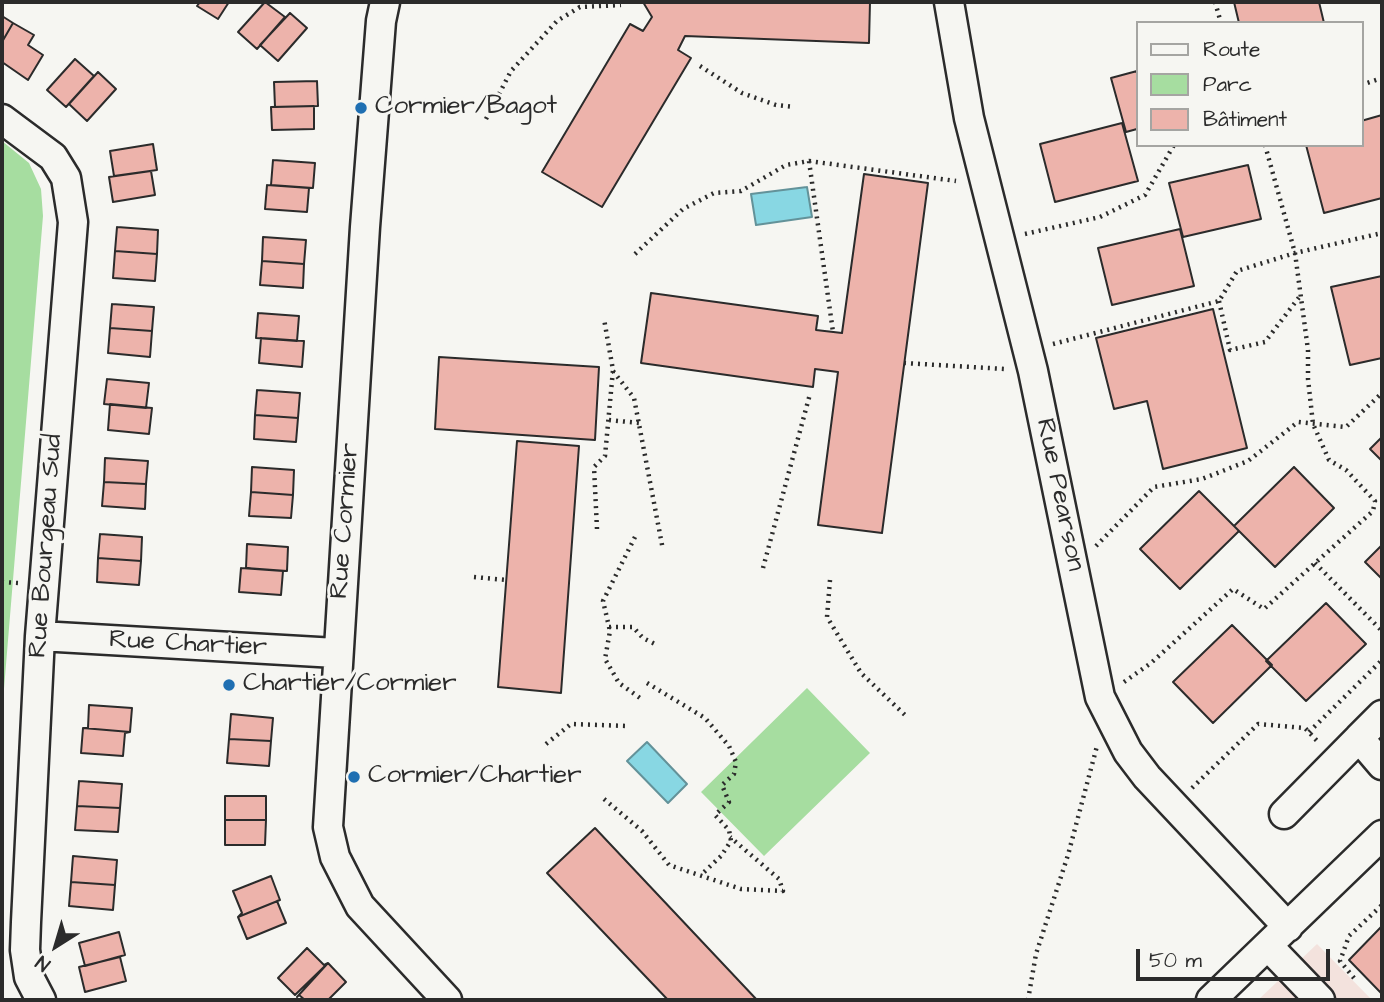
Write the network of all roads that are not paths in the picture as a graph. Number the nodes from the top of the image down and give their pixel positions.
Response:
1 (385, 2) edge
2 (949, 2) edge
3 (2, 119) edge
4 (40, 636) junction
5 (337, 653) junction
6 (1382, 715) edge
7 (1359, 738) junction
8 (1382, 765) edge
9 (1284, 814) dead end
10 (1382, 835) edge
11 (1288, 927) junction
12 (1268, 946) junction
13 (41, 1000) edge
14 (447, 1000) edge
15 (1212, 1000) edge
16 (1320, 1000) edge

1 - 5 street, Rue Cormier
2 - 11 street, Rue Pearson
3 - 4 street, Rue Bourgeau Sud
4 - 5 street, Rue Chartier
4 - 13 street, Rue Bourgeau Sud
5 - 14 street, Rue Cormier
6 - 7 street
7 - 8 street
7 - 9 street
10 - 11 street
11 - 12 street
12 - 15 street
12 - 16 street

